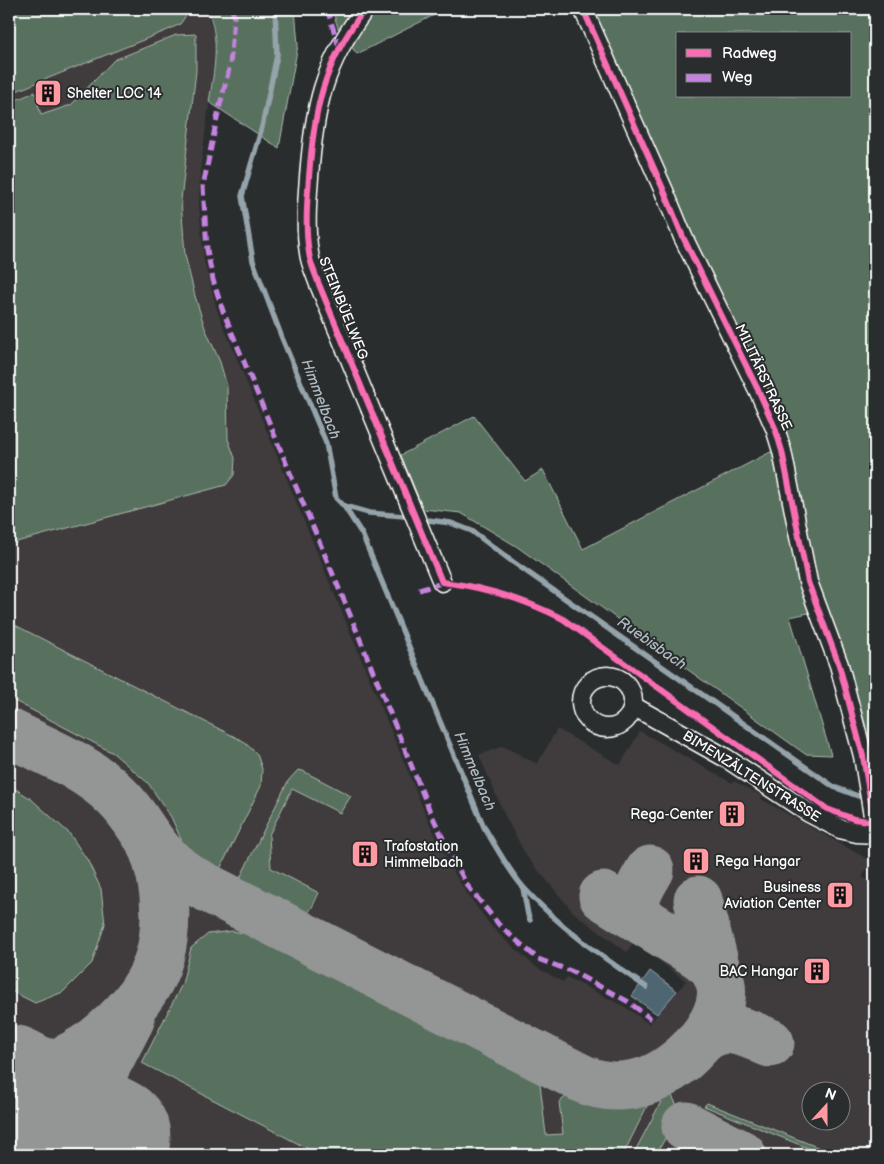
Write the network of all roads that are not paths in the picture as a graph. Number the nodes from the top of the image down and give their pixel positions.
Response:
1 (365, 9) edge
2 (583, 9) edge
3 (442, 582) dead end
4 (633, 706) dead end
5 (875, 834) edge

1 - 3 street, STEINBÜELWEG
2 - 5 street, MILITÄRSTRASSE
4 - 5 street, BIMENZÄLTENSTRASSE

